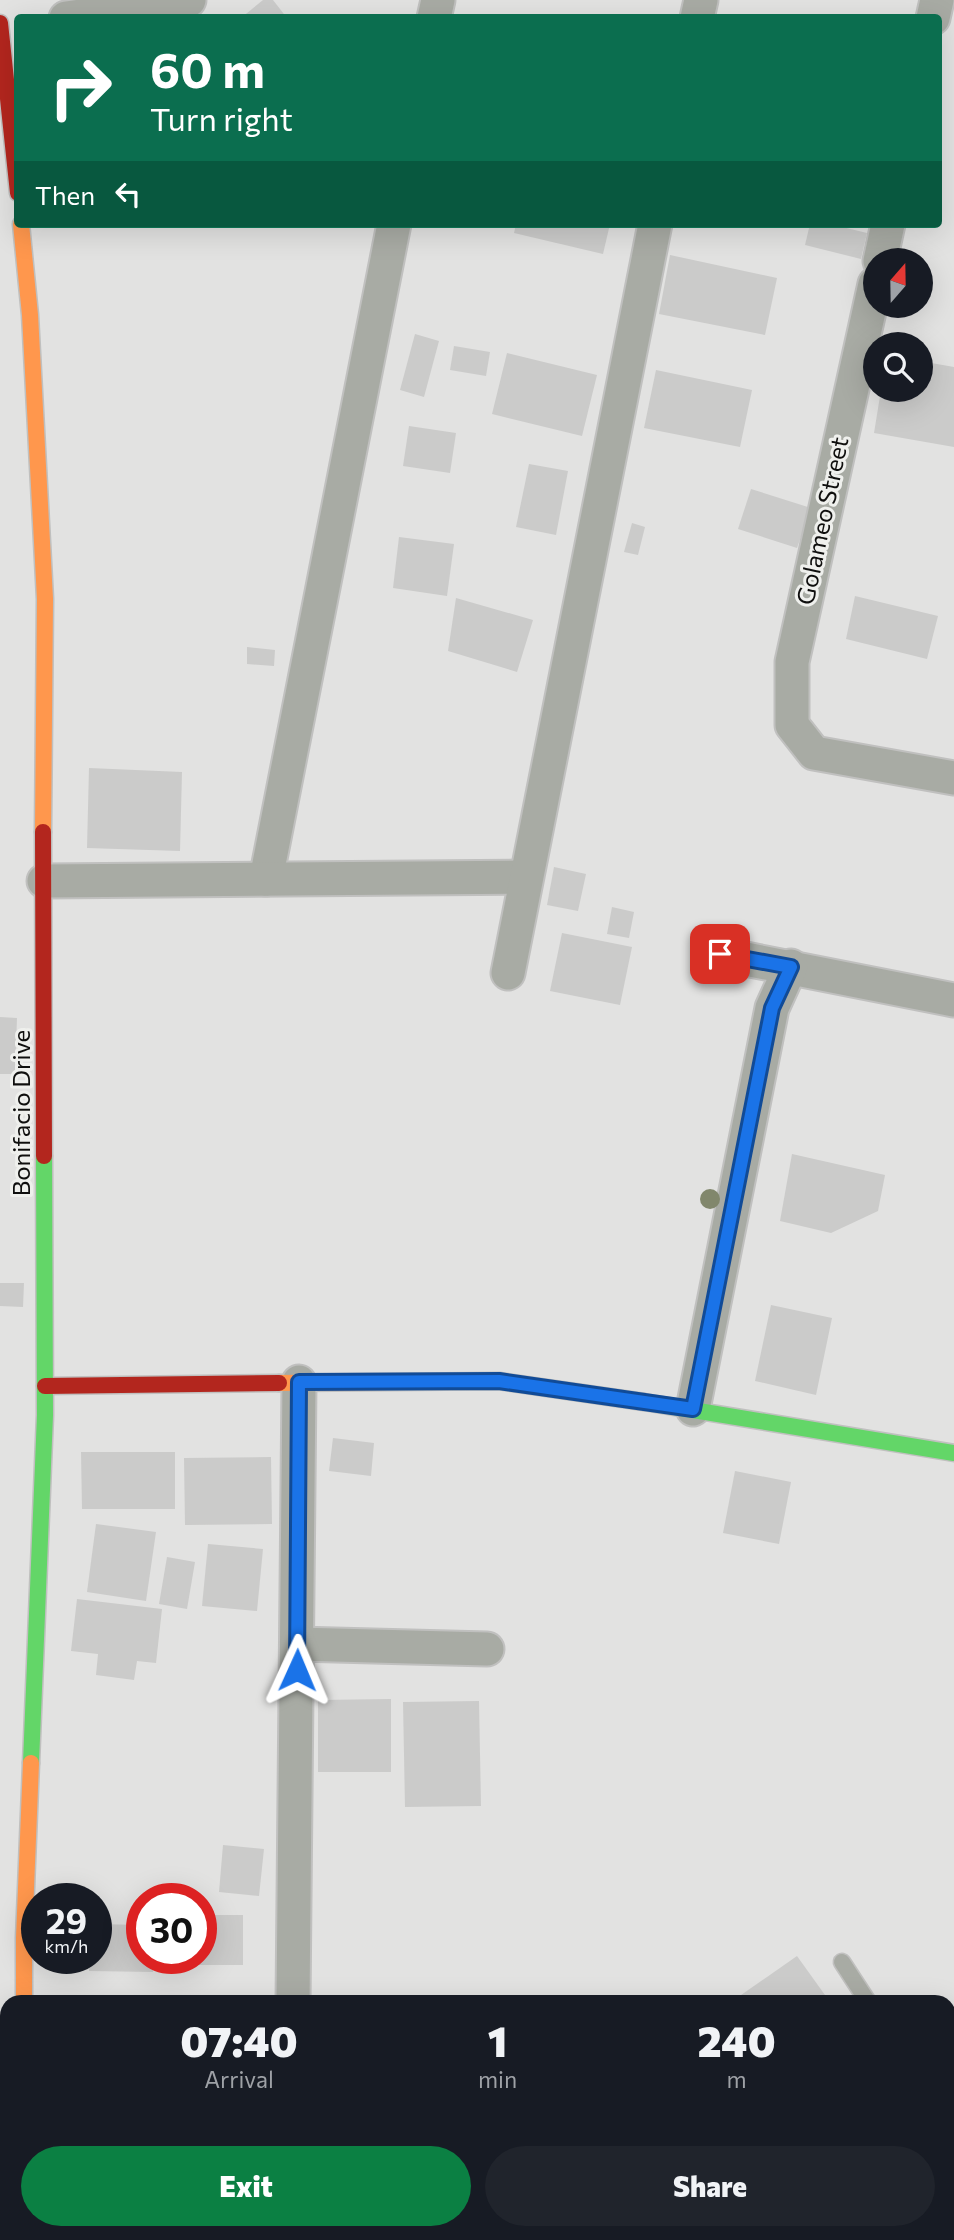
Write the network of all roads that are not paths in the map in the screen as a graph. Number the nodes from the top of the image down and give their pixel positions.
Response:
1 (189, 0) edge
2 (96, 14) edge
3 (0, 24) edge
4 (14, 155) edge
5 (21, 228) edge
6 (393, 228) edge
7 (654, 228) edge
8 (887, 228) edge
9 (883, 248) edge
10 (868, 318) edge
11 (954, 778) edge
12 (526, 877) junction
13 (266, 879) junction
14 (44, 881) junction
15 (720, 954) dead end
16 (791, 967) junction
17 (508, 973) dead end
18 (954, 1000) edge
19 (299, 1382) junction
20 (45, 1386) junction
21 (693, 1409) junction
22 (954, 1453) edge
23 (297, 1644) junction
24 (487, 1649) dead end
25 (12, 1938) edge
26 (842, 1962) dead end
27 (23, 1995) edge
28 (293, 1995) edge
29 (863, 1995) edge

1 - 2 street
3 - 4 street
5 - 14 street, Bonifacio Drive
6 - 13 street
7 - 12 street
8 - 9 street
10 - 11 street, Golameo Street
12 - 13 street
12 - 17 street
13 - 14 street
14 - 20 street, Bonifacio Drive
15 - 16 street
16 - 18 street
16 - 21 street
19 - 20 street
19 - 21 street
19 - 23 street
20 - 25 street, Bonifacio Drive
21 - 22 street
23 - 24 street
23 - 28 street
25 - 27 street, Bonifacio Drive
26 - 29 lane

